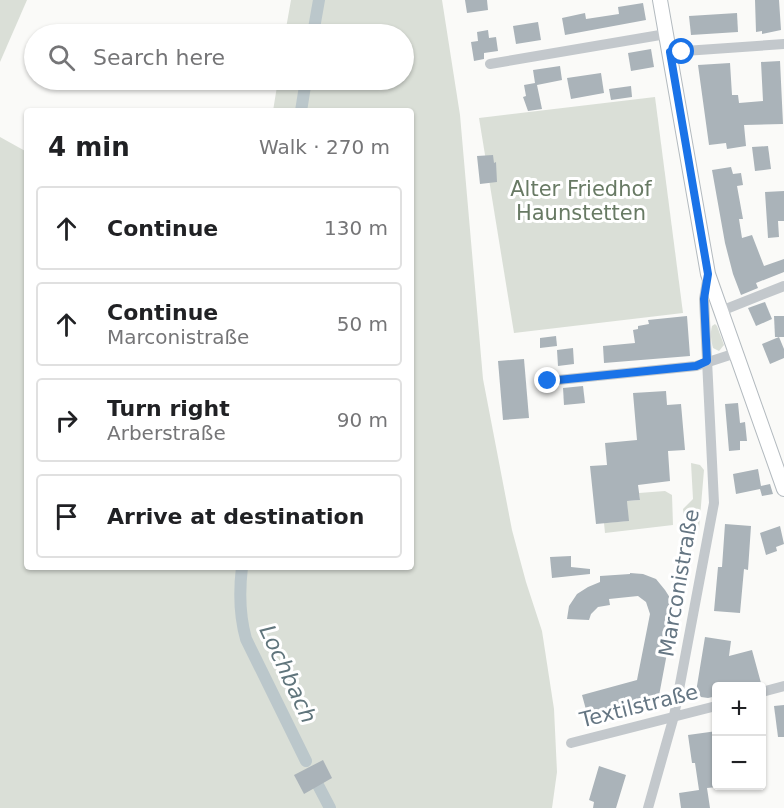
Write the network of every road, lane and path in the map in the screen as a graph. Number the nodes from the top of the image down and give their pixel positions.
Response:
1 (660, 0) edge
2 (666, 34) junction
3 (784, 44) edge
4 (670, 52) junction
5 (490, 64) dead end
6 (708, 274) junction
7 (784, 286) edge
8 (721, 310) junction
9 (736, 353) junction
10 (707, 361) junction
11 (548, 381) dead end
12 (778, 456) edge
13 (784, 489) edge
14 (784, 686) edge
15 (766, 691) edge
16 (712, 708) edge
17 (674, 716) junction
18 (571, 743) dead end
19 (648, 808) edge

1 - 2 street
2 - 4 street
2 - 5 street
3 - 4 street
4 - 6 street
6 - 8 street
6 - 10 street, Marconistraße
7 - 8 street
8 - 9 street
9 - 10 street
9 - 12 street
10 - 11 street
10 - 17 street, Marconistraße
12 - 13 street
14 - 15 street
16 - 17 street, Textilstraße
17 - 18 street, Textilstraße
17 - 19 street, Marconistraße

